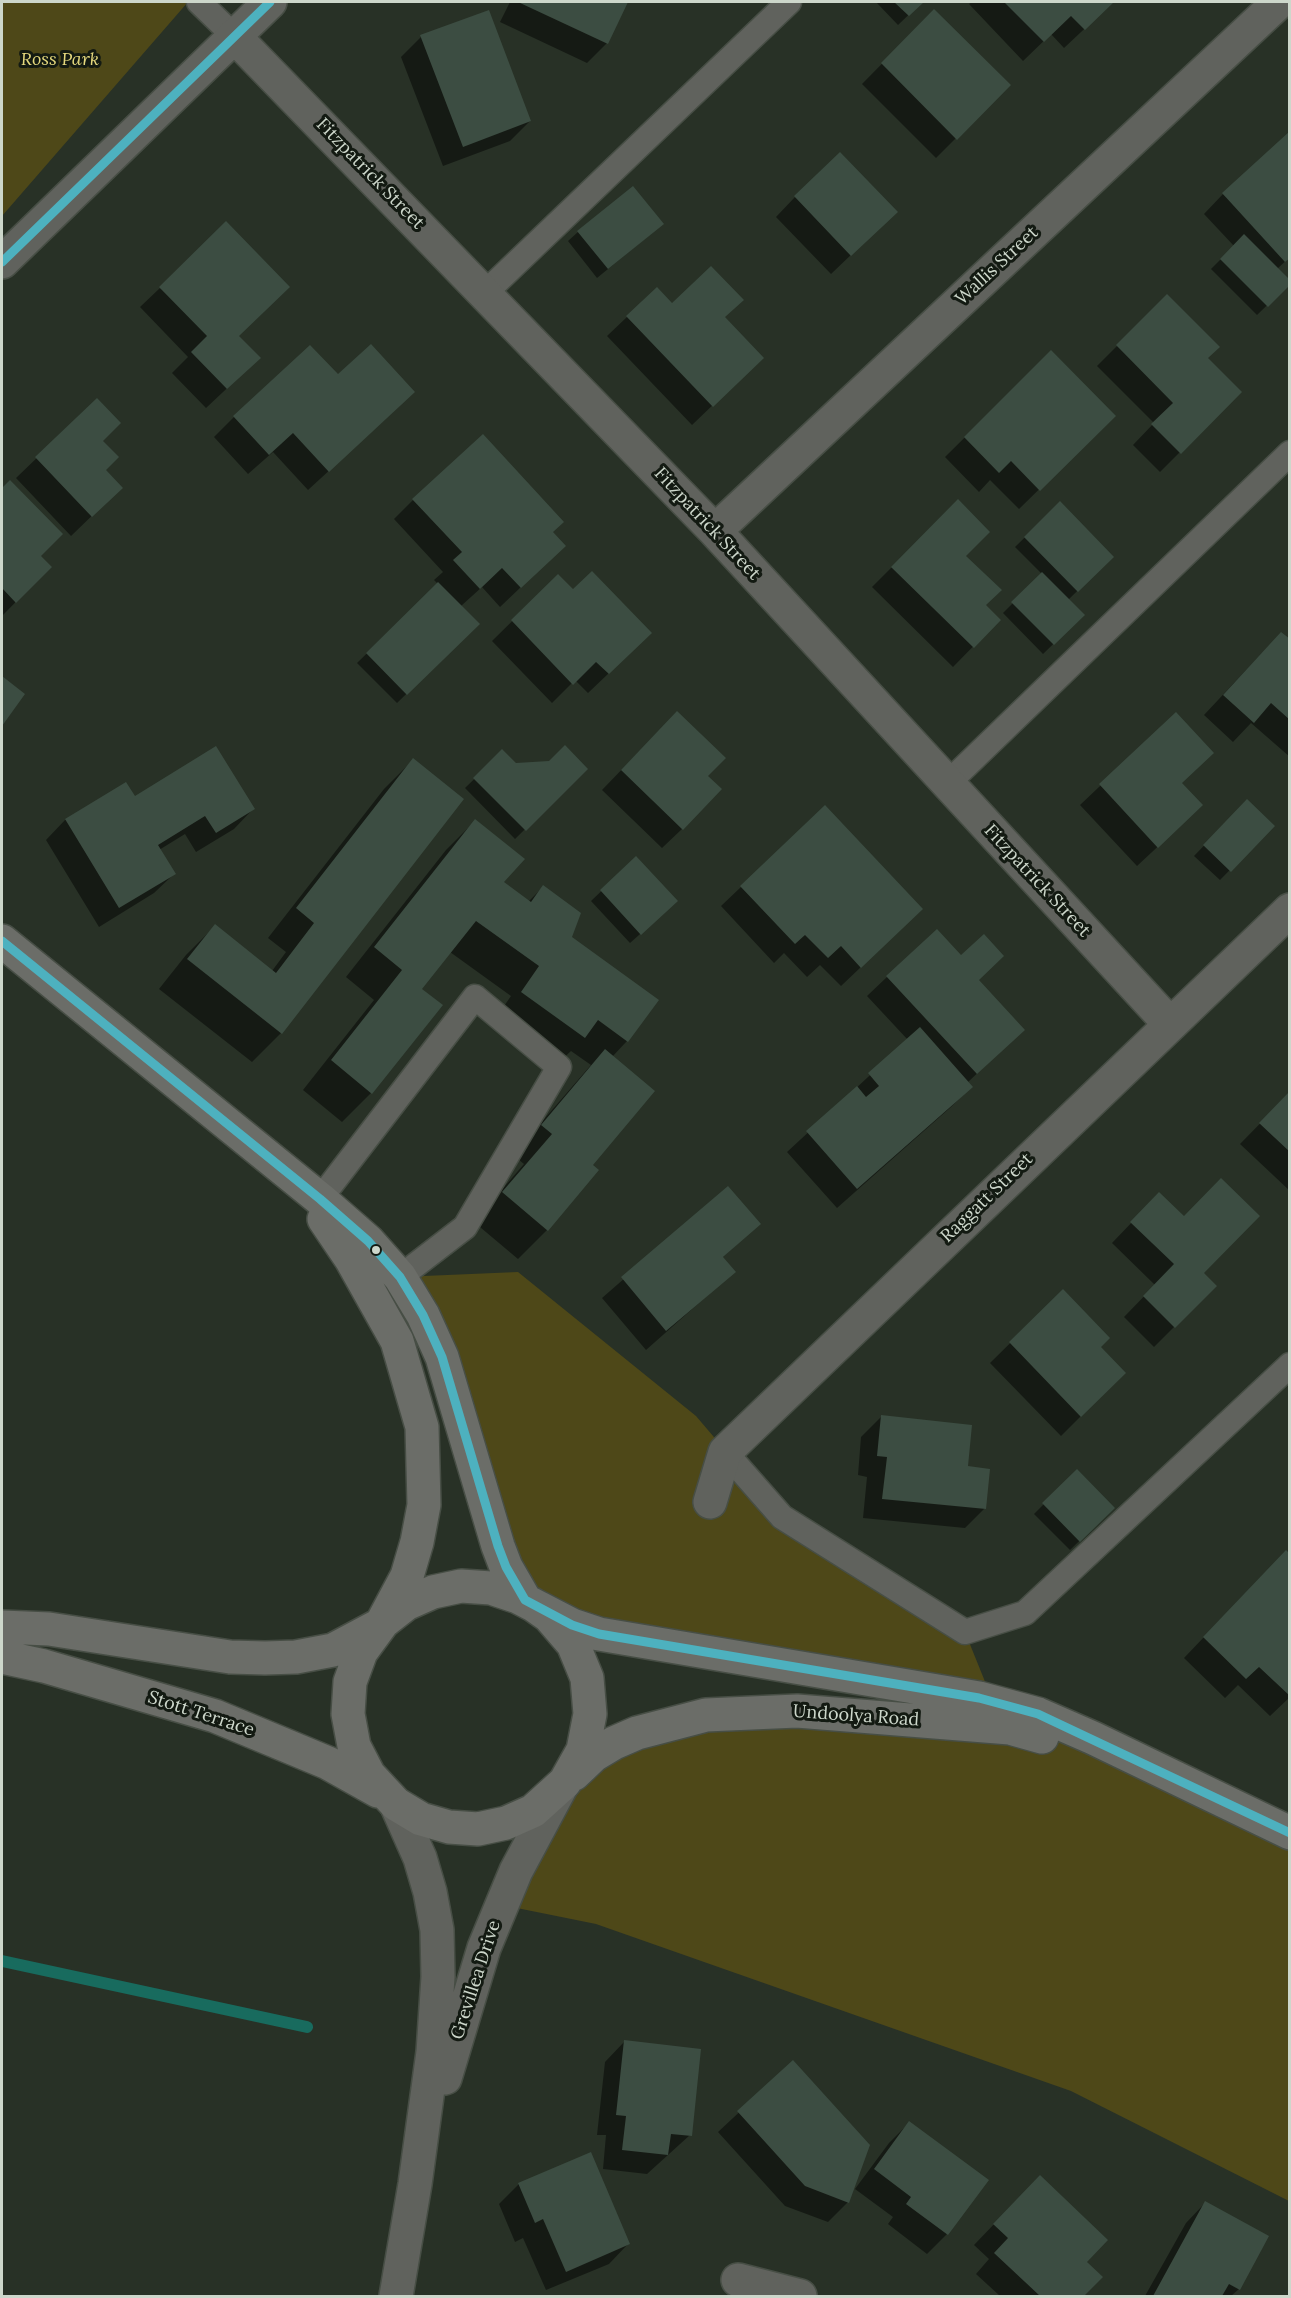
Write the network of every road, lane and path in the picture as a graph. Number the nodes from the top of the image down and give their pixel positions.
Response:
1 (199, 2) edge
2 (270, 2) edge
3 (789, 2) edge
4 (1279, 2) edge
5 (234, 36) junction
6 (2, 262) edge
7 (486, 292) junction
8 (1290, 453) edge
9 (715, 531) junction
10 (947, 784) junction
11 (1290, 910) edge
12 (2, 941) edge
13 (1169, 1023) junction
14 (282, 1170) junction
15 (320, 1199) junction
16 (400, 1277) junction
17 (1290, 1365) edge
18 (724, 1452) junction
19 (710, 1502) dead end
20 (528, 1602) junction
21 (381, 1624) junction
22 (2, 1627) edge
23 (2, 1657) edge
24 (1160, 1770) junction
25 (563, 1784) junction
26 (393, 1802) junction
27 (1290, 1833) edge
28 (415, 2184) junction
29 (738, 2280) dead end
30 (396, 2296) edge
31 (800, 2296) edge

1 - 5 lane
2 - 5 street
3 - 7 lane
4 - 9 street, Wallis Street
5 - 6 street
5 - 7 street, Fitzpatrick Street
7 - 9 street, Fitzpatrick Street
8 - 10 lane
9 - 10 street, Fitzpatrick Street
10 - 13 street, Fitzpatrick Street
11 - 13 street, Raggatt Street
12 - 14 main road, Undoolya Road
13 - 18 street, Raggatt Street
14 - 15 main road, Undoolya Road
14 - 21 main road, Undoolya Road
15 - 16 main road, Undoolya Road
15 - 16 lane
16 - 20 main road, Undoolya Road
17 - 18 lane
18 - 19 street
20 - 21 main road, Undoolya Road
20 - 24 main road, Undoolya Road
20 - 25 main road, Undoolya Road
21 - 22 main road
21 - 26 main road, Undoolya Road
23 - 26 main road, Stott Terrace
24 - 25 main road, Undoolya Road
24 - 27 main road, Undoolya Road
25 - 26 main road, Undoolya Road
25 - 28 street, Grevillea Drive
26 - 28 street, Grevillea Drive
28 - 30 street, Grevillea Drive
29 - 31 street

